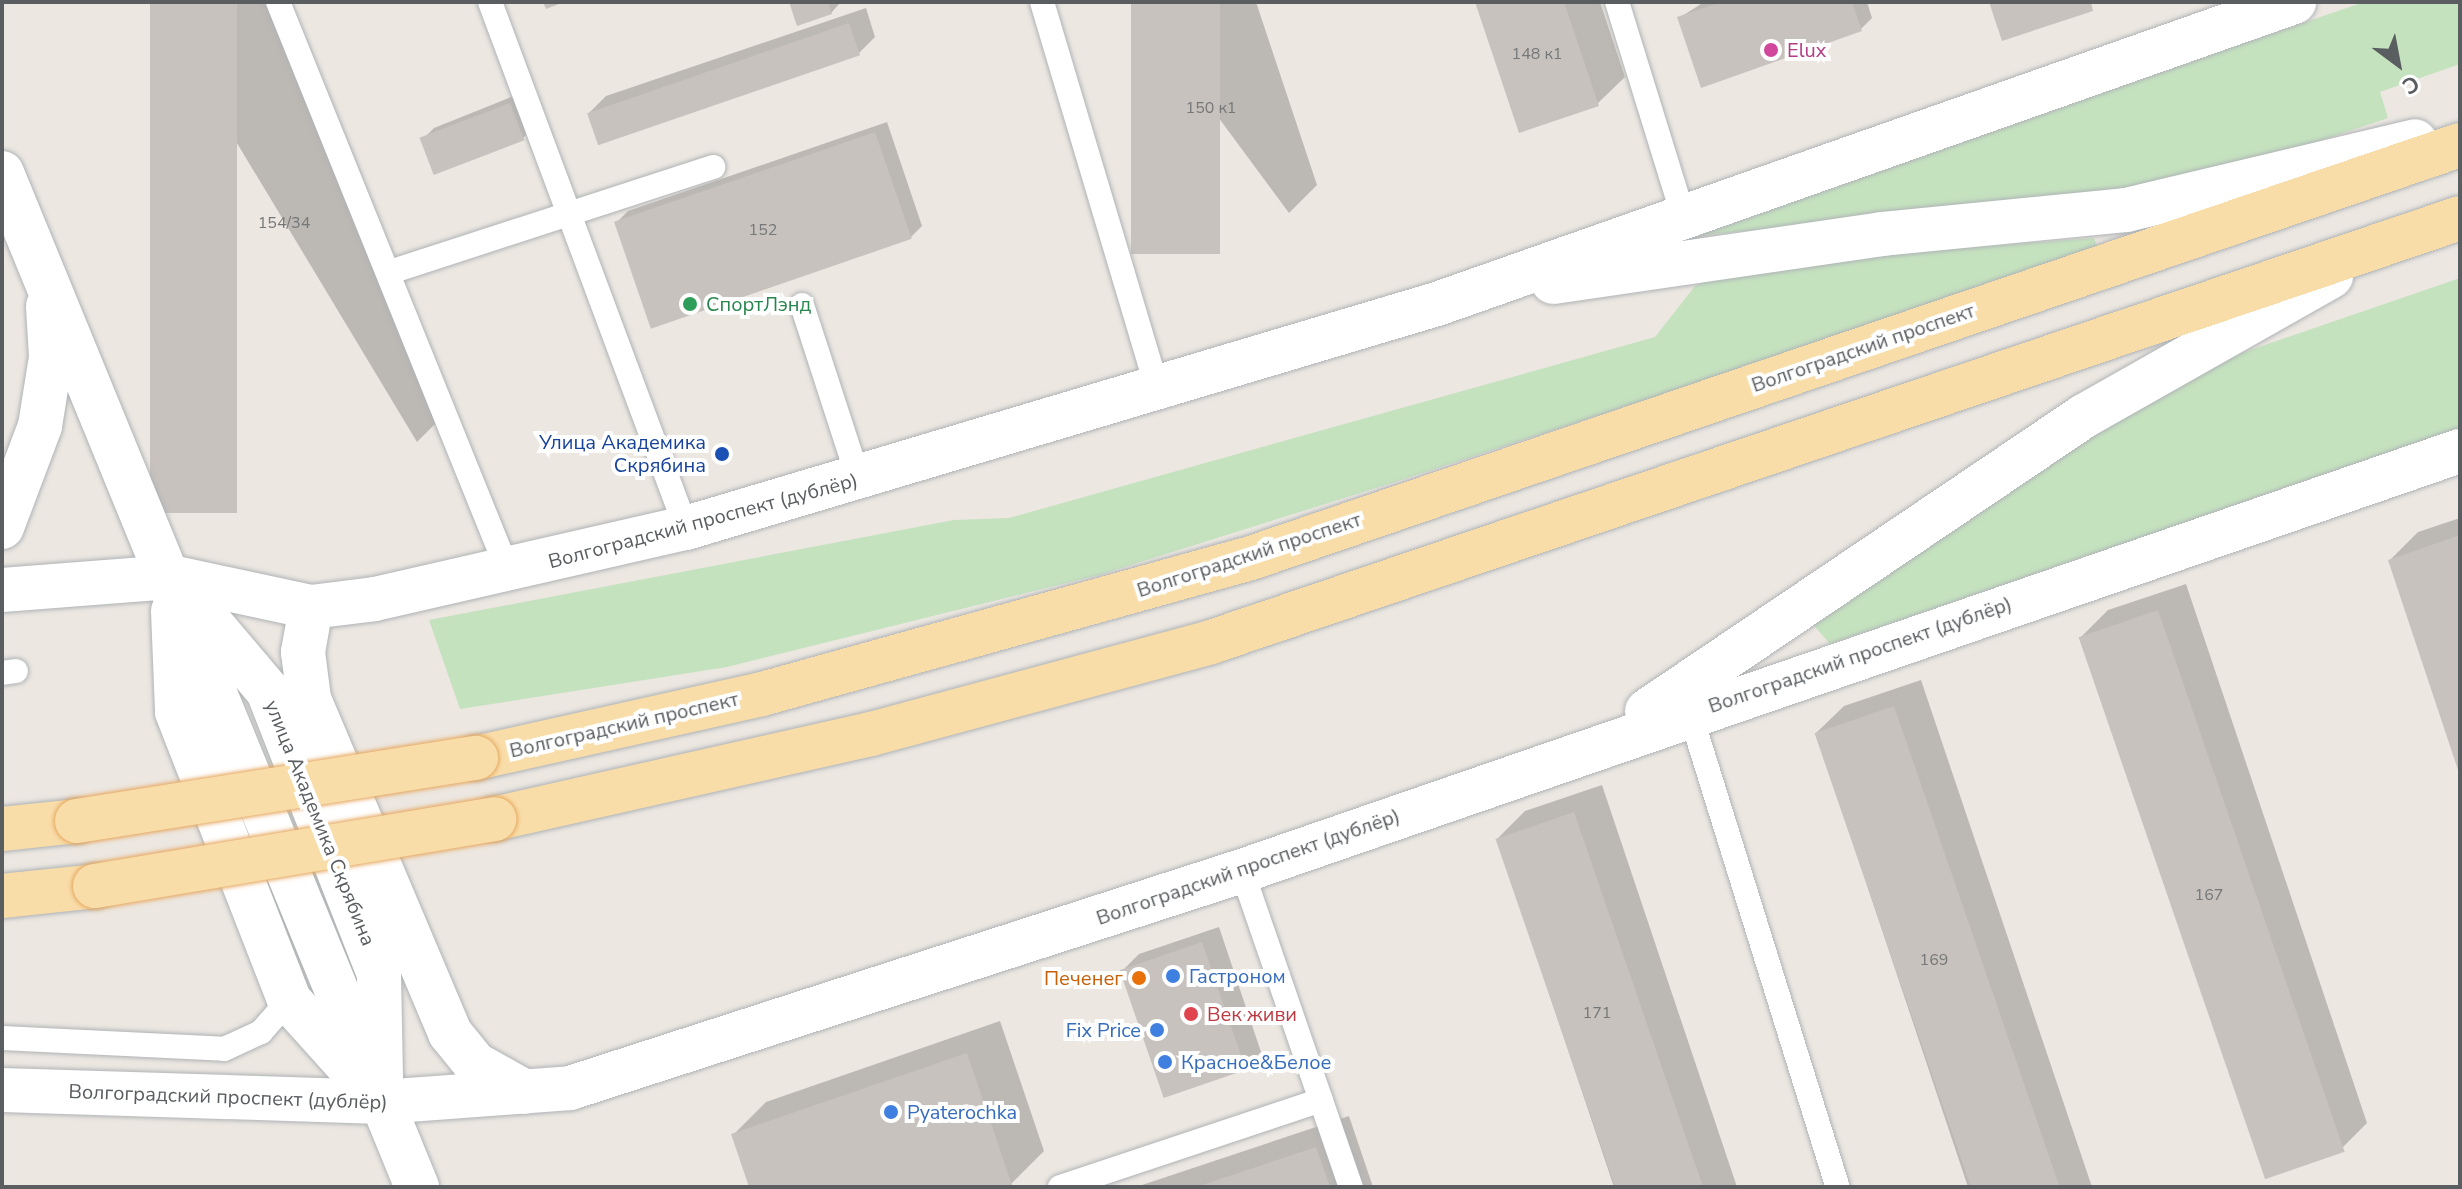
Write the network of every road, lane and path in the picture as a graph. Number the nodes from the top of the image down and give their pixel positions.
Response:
1 (278, 2) edge
2 (490, 2) edge
3 (1042, 2) edge
4 (1617, 2) edge
5 (2294, 2) edge
6 (2460, 130) edge
7 (2460, 145) edge
8 (713, 167) dead end
9 (2, 173) edge
10 (1682, 212) junction
11 (573, 214) junction
12 (2454, 220) edge
13 (390, 272) junction
14 (47, 282) junction
15 (1437, 304) junction
16 (802, 305) dead end
17 (1158, 392) junction
18 (2460, 451) edge
19 (859, 480) junction
20 (2, 527) edge
21 (686, 528) junction
22 (508, 571) junction
23 (171, 577) junction
24 (2, 590) edge
25 (311, 607) junction
26 (1690, 713) junction
27 (1596, 746) junction
28 (2, 829) edge
29 (1242, 871) junction
30 (2, 896) edge
31 (289, 1000) junction
32 (2, 1038) edge
33 (2, 1090) edge
34 (525, 1092) junction
35 (1321, 1100) junction
36 (381, 1102) junction
37 (417, 1187) edge
38 (1060, 1187) edge
39 (1351, 1187) edge
40 (1838, 1187) edge

1 - 13 lane
2 - 11 lane
3 - 17 lane
4 - 10 lane
5 - 10 main road, Волгоградский проспект (дублёр)
6 - 15 main road
7 - 28 main road, Волгоградский проспект, bridge
8 - 11 lane
9 - 14 main road, улица Академика Скрябина
10 - 15 main road, Волгоградский проспект (дублёр)
11 - 13 lane
11 - 21 lane
12 - 27 main road
12 - 30 main road, bridge
13 - 22 lane
14 - 20 main road
14 - 23 main road, улица Академика Скрябина
15 - 17 main road, Волгоградский проспект (дублёр)
16 - 19 lane
17 - 19 main road, Волгоградский проспект (дублёр)
18 - 26 main road, Волгоградский проспект (дублёр)
19 - 21 main road, Волгоградский проспект (дублёр)
21 - 22 main road, Волгоградский проспект (дублёр)
22 - 25 main road, Волгоградский проспект (дублёр)
23 - 24 main road, Волгоградский проспект (дублёр)
23 - 25 main road, Волгоградский проспект (дублёр)
23 - 31 main road, улица Академика Скрябина
23 - 36 main road, улица Академика Скрябина
25 - 34 main road
26 - 27 main road, Волгоградский проспект (дублёр)
26 - 40 lane
27 - 29 main road, Волгоградский проспект (дублёр)
29 - 34 main road, Волгоградский проспект (дублёр)
29 - 35 lane
31 - 32 lane
31 - 36 main road, улица Академика Скрябина
33 - 36 main road, Волгоградский проспект (дублёр)
34 - 36 main road, Волгоградский проспект (дублёр)
35 - 38 lane
35 - 39 lane
36 - 37 main road, улица Академика Скрябина

